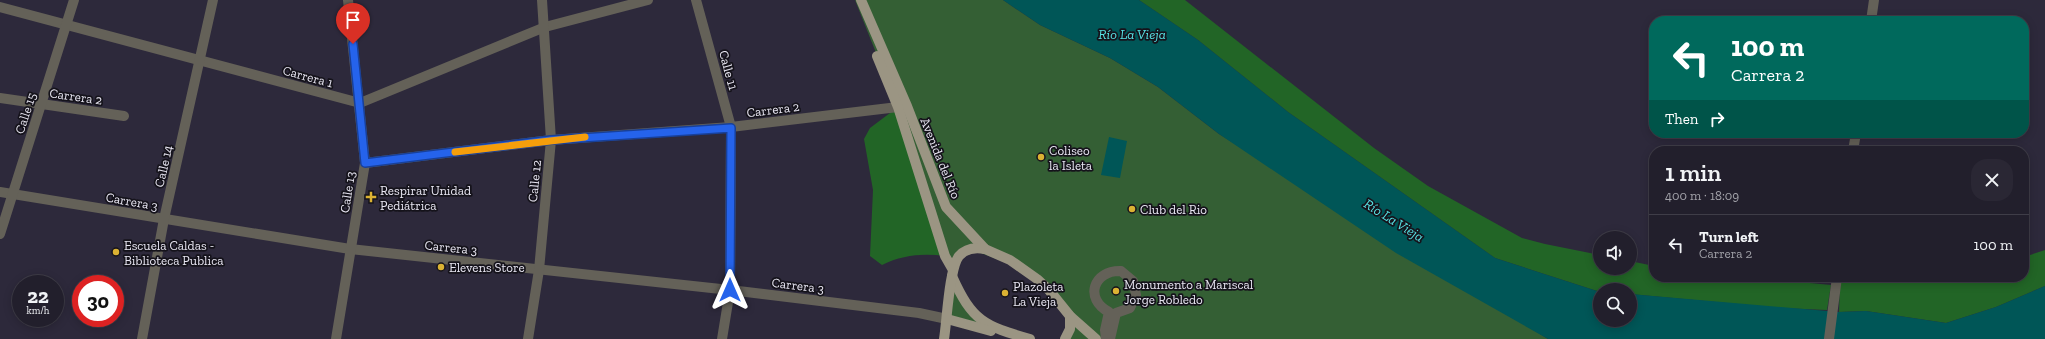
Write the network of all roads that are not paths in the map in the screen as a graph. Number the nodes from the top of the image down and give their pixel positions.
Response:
1 (74, 0) edge
2 (213, 0) edge
3 (348, 0) edge
4 (542, 0) edge
5 (648, 0) edge
6 (696, 0) edge
7 (855, 0) edge
8 (861, 0) edge
9 (1874, 0) edge
10 (0, 7) edge
11 (1872, 16) edge
12 (66, 25) junction
13 (545, 27) junction
14 (200, 60) junction
15 (0, 98) edge
16 (360, 103) junction
17 (41, 104) junction
18 (898, 107) junction
19 (124, 116) dead end
20 (731, 128) junction
21 (551, 140) junction
22 (365, 163) junction
23 (0, 192) edge
24 (12, 194) junction
25 (164, 219) junction
26 (0, 234) edge
27 (350, 249) junction
28 (985, 249) junction
29 (538, 270) junction
30 (953, 273) junction
31 (1835, 282) edge
32 (730, 290) junction
33 (1070, 316) junction
34 (947, 319) junction
35 (142, 339) edge
36 (336, 339) edge
37 (528, 339) edge
38 (722, 339) edge
39 (944, 339) edge
40 (1024, 339) edge
41 (1030, 339) edge
42 (1065, 339) edge
43 (1096, 339) edge
44 (1106, 339) edge
45 (1110, 339) edge
46 (1829, 339) edge

1 - 12 street, Calle 15
2 - 14 street, Calle 14
3 - 16 street, Calle 13
4 - 13 street, Calle 12
5 - 13 street
6 - 20 street, Calle 11
7 - 18 main road, Avenida del Río
8 - 28 main road, Avenida del Río
9 - 11 street
10 - 12 street, Carrera 1
12 - 14 street, Carrera 1
12 - 17 street, Calle 15
13 - 16 street
13 - 21 street, Calle 12
14 - 16 street, Carrera 1
14 - 25 street, Calle 14
15 - 17 street, Carrera 2
16 - 22 street, Calle 13
17 - 19 street, Carrera 2
17 - 24 street, Calle 15
18 - 20 street, Carrera 2
18 - 30 main road, Avenida del Río
20 - 21 street, Carrera 2
20 - 32 street, Calle 11
21 - 22 street, Carrera 2
21 - 29 street, Calle 12
22 - 27 street, Calle 13
23 - 24 street, Carrera 3
24 - 25 street, Carrera 3
24 - 26 street, Calle 15
25 - 27 street, Carrera 3
25 - 35 street, Calle 14
27 - 29 street, Carrera 3
27 - 36 street, Calle 13
28 - 30 main road
28 - 33 main road, Avenida del Río
29 - 32 street, Carrera 3
29 - 37 street, Calle 12
30 - 34 main road
30 - 41 main road, Avenida del Río
31 - 46 street
32 - 34 street, Carrera 3
32 - 38 street, Calle 11
33 - 42 main road
33 - 43 main road, Avenida del Río
34 - 39 main road
34 - 40 main road, Carrera 3
44 - 45 street

